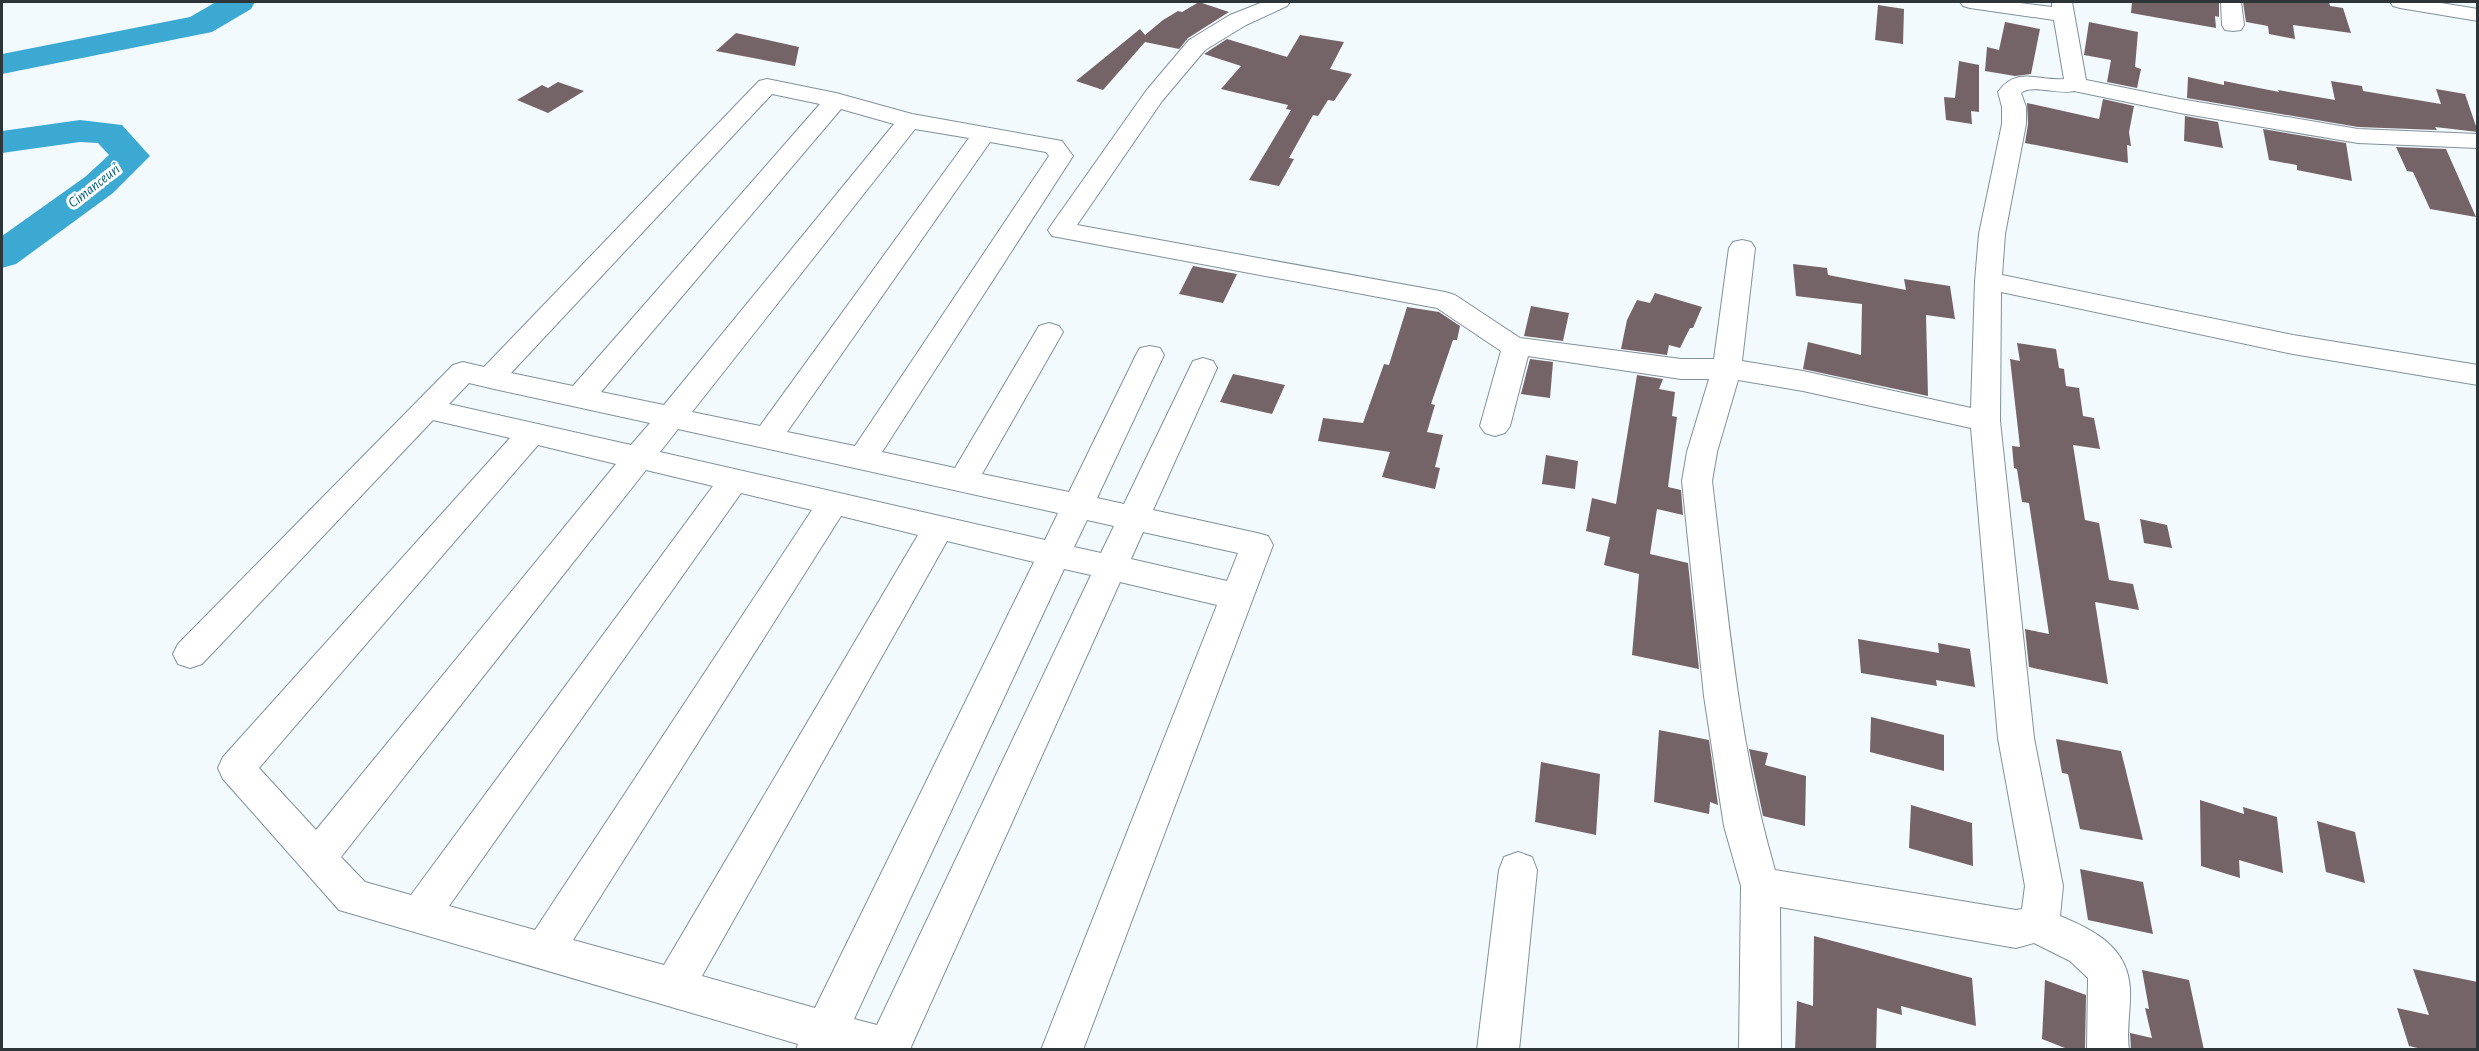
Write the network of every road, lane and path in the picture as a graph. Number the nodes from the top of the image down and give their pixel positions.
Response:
1 (1280, 2) edge
2 (1970, 2) edge
3 (2231, 2) edge
4 (2400, 2) edge
5 (2062, 8) edge
6 (2478, 15) edge
7 (2234, 25) dead end
8 (2073, 84) junction
9 (836, 100) junction
10 (909, 121) junction
11 (984, 134) junction
12 (2478, 141) edge
13 (1742, 248) dead end
14 (1988, 281) junction
15 (1049, 332) dead end
16 (1516, 348) junction
17 (1150, 356) dead end
18 (1203, 368) dead end
19 (1726, 369) junction
20 (2478, 375) edge
21 (490, 378) junction
22 (580, 397) junction
23 (428, 409) junction
24 (670, 417) junction
25 (1985, 421) junction
26 (1495, 426) dead end
27 (532, 433) junction
28 (767, 438) junction
29 (639, 458) junction
30 (862, 459) junction
31 (734, 480) junction
32 (963, 481) junction
33 (833, 503) junction
34 (1078, 506) junction
35 (1134, 519) junction
36 (939, 527) junction
37 (1054, 554) junction
38 (1111, 567) junction
39 (1238, 597) junction
40 (190, 654) dead end
41 (317, 858) junction
42 (1518, 870) dead end
43 (1760, 886) junction
44 (419, 916) junction
45 (2035, 924) junction
46 (544, 951) junction
47 (673, 988) junction
48 (822, 1040) edge
49 (890, 1049) edge
50 (1062, 1050) edge
51 (1498, 1050) edge
52 (1760, 1050) edge
53 (2108, 1050) edge

1 - 16 street
2 - 5 street
3 - 7 street
4 - 6 street
5 - 8 street
8 - 12 street
8 - 14 street
9 - 10 street
9 - 21 street
9 - 22 street
10 - 11 street
10 - 24 street
11 - 28 street
11 - 30 street
13 - 19 street
14 - 20 street
14 - 25 street
15 - 32 street
16 - 19 street
16 - 26 street
17 - 34 street
18 - 35 street
19 - 25 street
19 - 43 street
21 - 22 street
21 - 23 street
22 - 24 street
23 - 27 street
23 - 40 street
24 - 28 street
24 - 29 street
25 - 45 street
27 - 29 street
27 - 41 street
28 - 30 street
29 - 31 street
29 - 41 street
30 - 32 street
31 - 33 street
31 - 44 street
32 - 34 street
33 - 36 street
33 - 46 street
34 - 35 street
34 - 37 street
35 - 38 street
35 - 39 street
36 - 37 street
36 - 47 street
37 - 38 street
37 - 48 street
38 - 39 street
38 - 49 street
39 - 50 street
41 - 44 street
42 - 51 street
43 - 45 street
43 - 52 street
44 - 46 street
45 - 53 street
46 - 47 street
47 - 48 street
48 - 49 street

